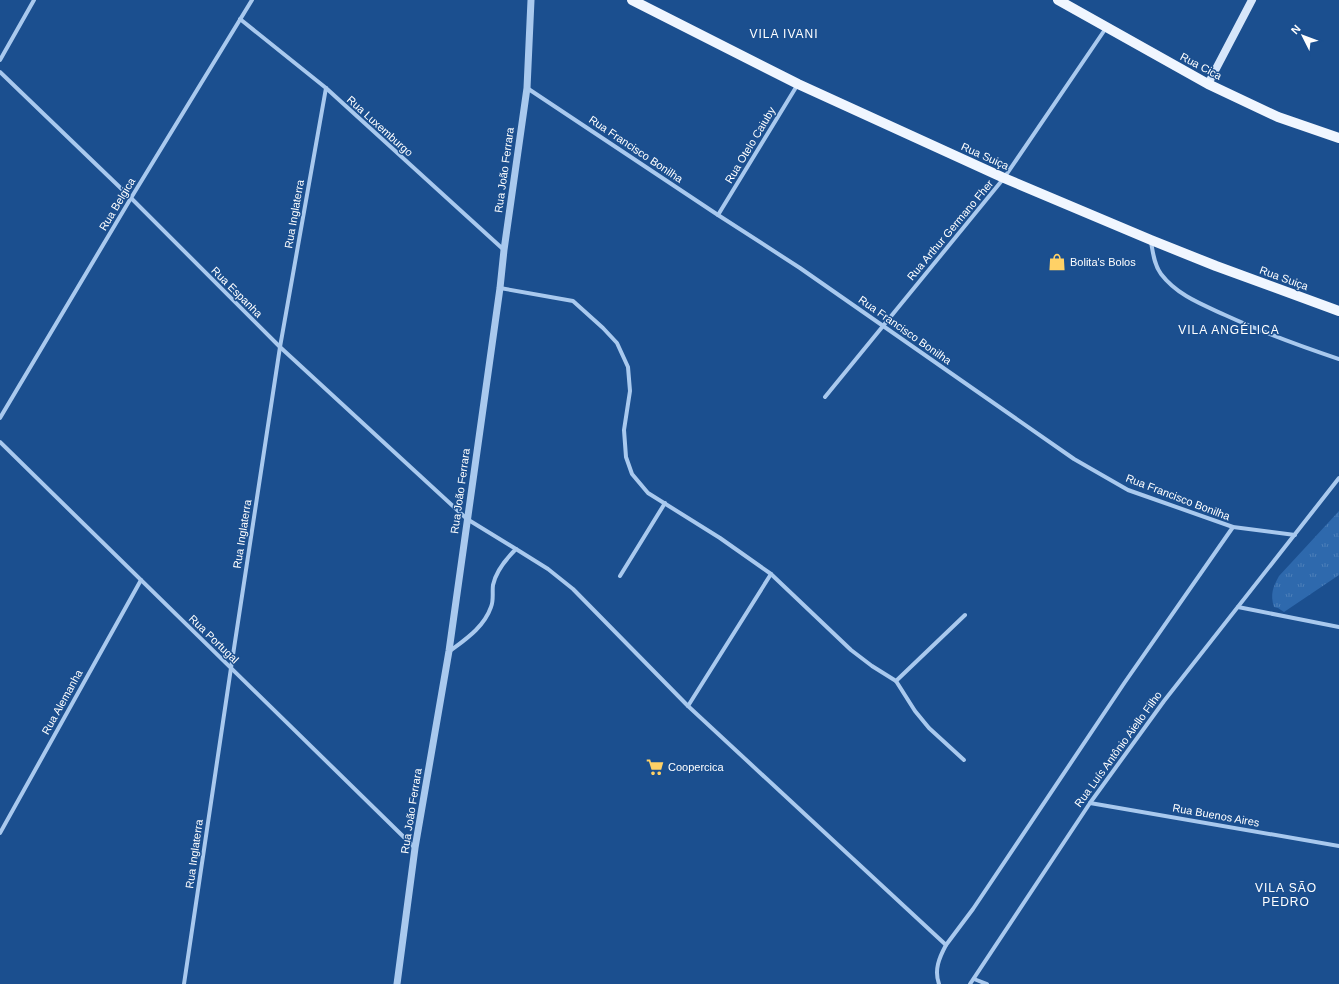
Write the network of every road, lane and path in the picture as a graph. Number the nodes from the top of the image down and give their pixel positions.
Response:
1 (34, 0) edge
2 (252, 0) edge
3 (531, 0) edge
4 (632, 0) edge
5 (1058, 0) edge
6 (1252, 0) edge
7 (240, 19) junction
8 (1106, 27) junction
9 (0, 60) edge
10 (0, 72) edge
11 (798, 84) junction
12 (1208, 84) junction
13 (326, 88) junction
14 (528, 88) junction
15 (1339, 138) edge
16 (1004, 178) junction
17 (131, 198) junction
18 (718, 215) junction
19 (1151, 240) junction
20 (504, 250) junction
21 (500, 288) junction
22 (1339, 311) edge
23 (882, 326) junction
24 (280, 347) junction
25 (1339, 360) edge
26 (825, 397) dead end
27 (0, 418) edge
28 (0, 442) edge
29 (1339, 478) edge
30 (664, 504) junction
31 (467, 519) junction
32 (1233, 527) junction
33 (1295, 535) junction
34 (516, 549) junction
35 (771, 574) junction
36 (620, 576) dead end
37 (141, 580) junction
38 (1238, 607) junction
39 (965, 615) dead end
40 (1339, 627) edge
41 (449, 651) junction
42 (231, 668) junction
43 (896, 681) junction
44 (688, 706) junction
45 (964, 760) dead end
46 (1090, 803) junction
47 (0, 833) edge
48 (1339, 846) edge
49 (415, 848) junction
50 (946, 945) junction
51 (974, 979) junction
52 (184, 984) edge
53 (397, 984) edge
54 (939, 984) edge
55 (970, 984) edge
56 (987, 984) edge

1 - 9 street
2 - 7 street, Rua Belgica
3 - 14 street, Rua João Ferrara
4 - 11 main road, Rua Suiça
5 - 8 main road, Rua Cica
6 - 12 main road
7 - 13 street, Rua Luxemburgo
7 - 17 street, Rua Belgica
8 - 12 main road, Rua Cica
8 - 16 street, Rua Arthur Germano Fher
10 - 17 street, Rua Espanha
11 - 16 main road, Rua Suiça
11 - 18 street, Rua Otelo Caiuby
12 - 15 main road, Rua Cica
13 - 20 street, Rua Luxemburgo
13 - 24 street, Rua Inglaterra
14 - 18 street, Rua Francisco Bonilha
14 - 20 street, Rua João Ferrara
16 - 19 main road, Rua Suiça
16 - 23 street, Rua Arthur Germano Fher
17 - 24 street, Rua Espanha
17 - 27 street, Rua Belgica
18 - 23 street, Rua Francisco Bonilha
19 - 22 main road, Rua Suiça
19 - 25 street
20 - 21 street, Rua João Ferrara
21 - 30 street
21 - 31 street, Rua João Ferrara
23 - 26 street, Rua Arthur Germano Fher
23 - 32 street, Rua Francisco Bonilha
24 - 31 street, Rua Espanha
24 - 42 street, Rua Inglaterra
28 - 37 street, Rua Portugal
29 - 33 street, Rua Luís Antônio Aiello Filho
30 - 35 street
30 - 36 street
31 - 34 street, Rua Espanha
31 - 41 street, Rua João Ferrara
32 - 33 street, Rua Francisco Bonilha
32 - 50 street
33 - 38 street, Rua Luís Antônio Aiello Filho
34 - 41 street
34 - 44 street, Rua Espanha
35 - 43 street
35 - 44 street
37 - 42 street, Rua Portugal
37 - 47 street, Rua Alemanha
38 - 40 street
38 - 46 street, Rua Luís Antônio Aiello Filho
39 - 43 street
41 - 49 street, Rua João Ferrara
42 - 49 street, Rua Portugal
42 - 52 street, Rua Inglaterra
43 - 45 street
44 - 50 street, Rua Espanha
46 - 48 street, Rua Buenos Aires
46 - 51 street, Rua Luís Antônio Aiello Filho
49 - 53 street, Rua João Ferrara
50 - 54 street
51 - 55 street, Rua Luís Antônio Aiello Filho
51 - 56 street

